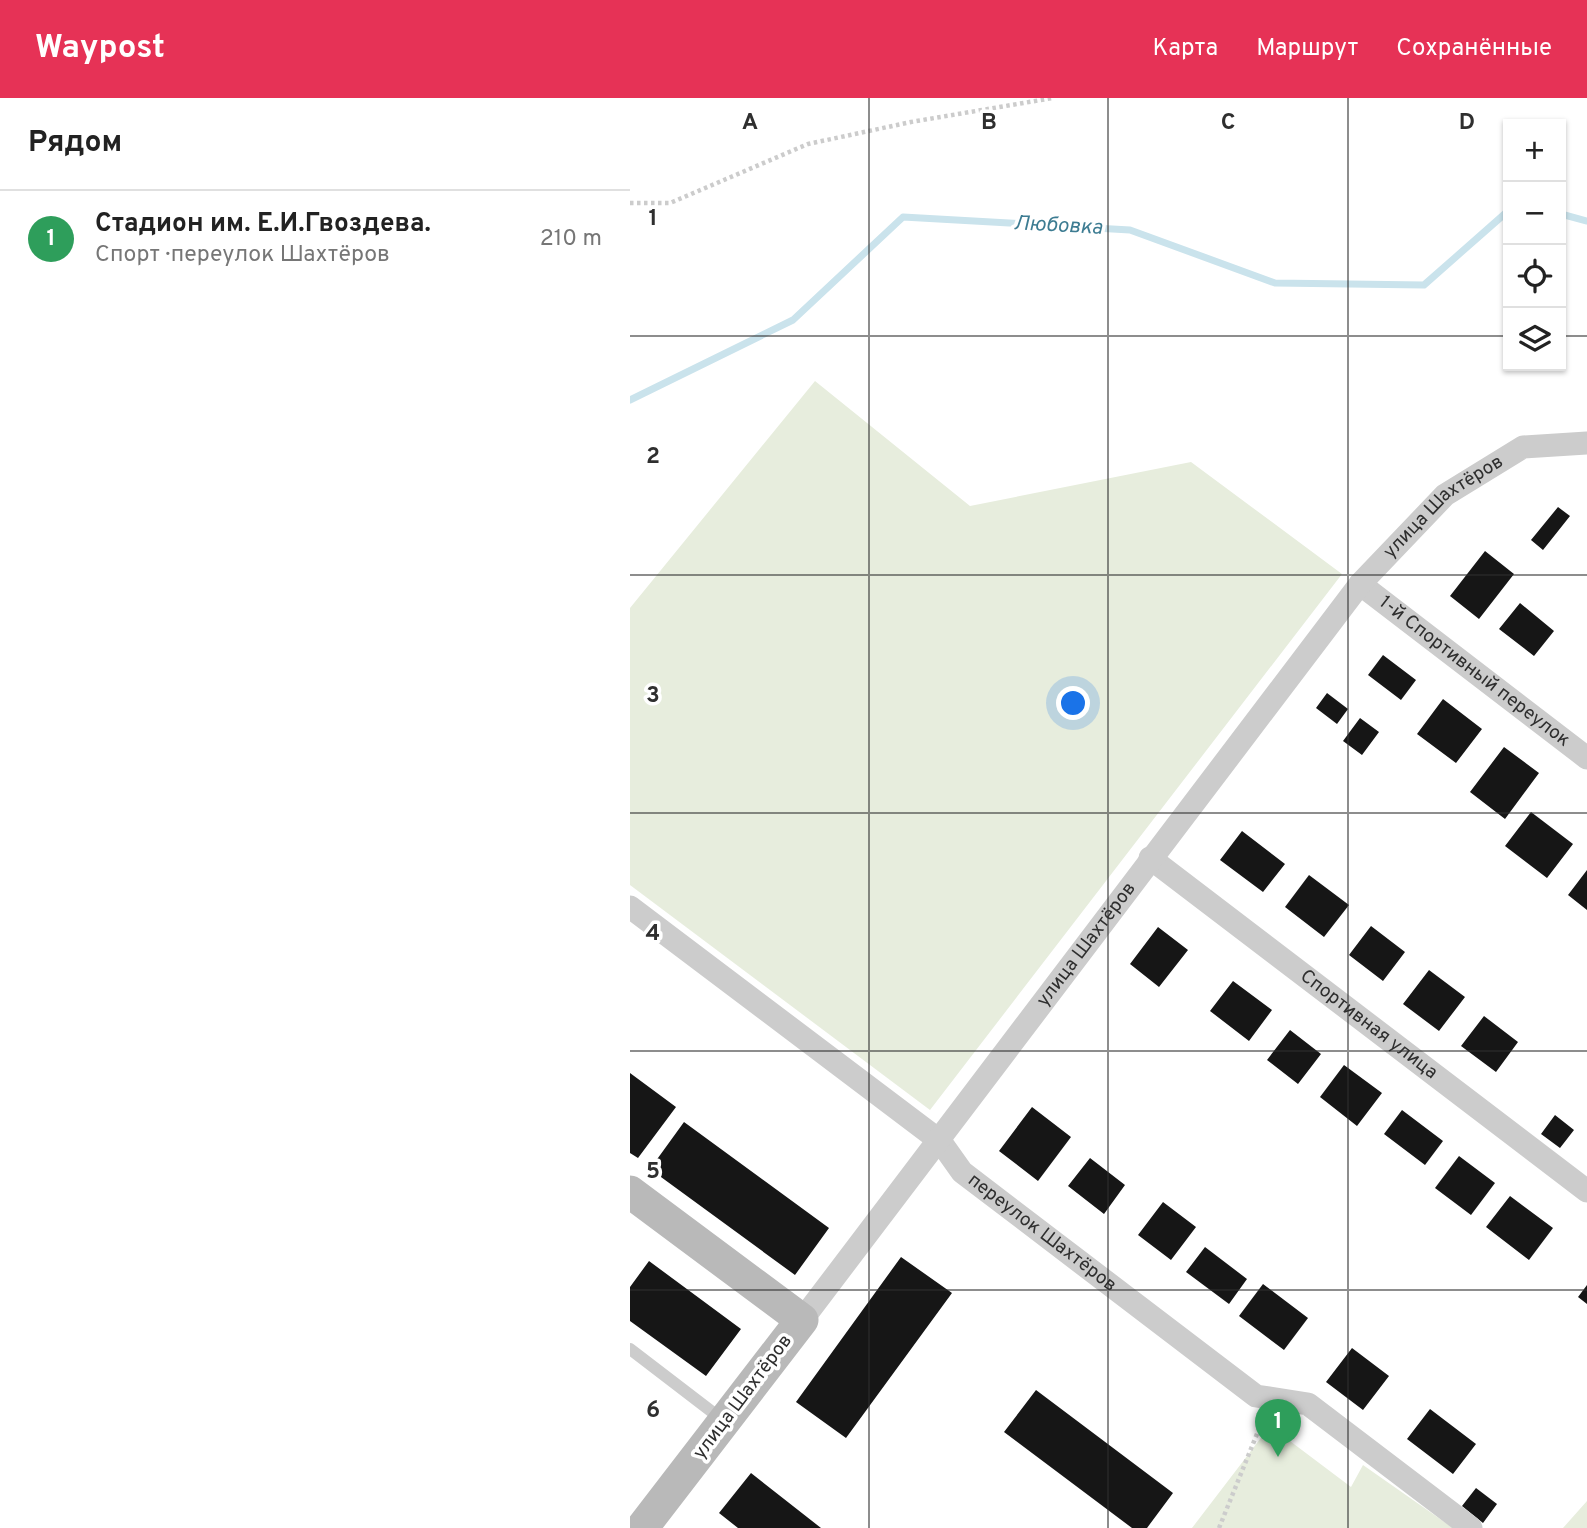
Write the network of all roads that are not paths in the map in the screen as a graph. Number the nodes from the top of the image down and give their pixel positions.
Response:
1 (1587, 443) edge
2 (1360, 584) junction
3 (1587, 758) edge
4 (1150, 858) junction
5 (630, 907) edge
6 (940, 1141) junction
7 (1587, 1191) edge
8 (630, 1192) edge
9 (802, 1320) junction
10 (630, 1349) edge
11 (724, 1421) junction
12 (654, 1524) edge
13 (1471, 1528) edge

1 - 2 street, улица Шахтёров
2 - 3 street, 1-й Спортивный переулок
2 - 4 street, улица Шахтёров
4 - 6 street, улица Шахтёров
4 - 7 street, Спортивная улица
5 - 6 street, переулок Шахтёров
6 - 9 street, улица Шахтёров
6 - 13 street, переулок Шахтёров
8 - 9 street
9 - 11 street, улица Шахтёров
10 - 11 lane
11 - 12 street, улица Шахтёров

